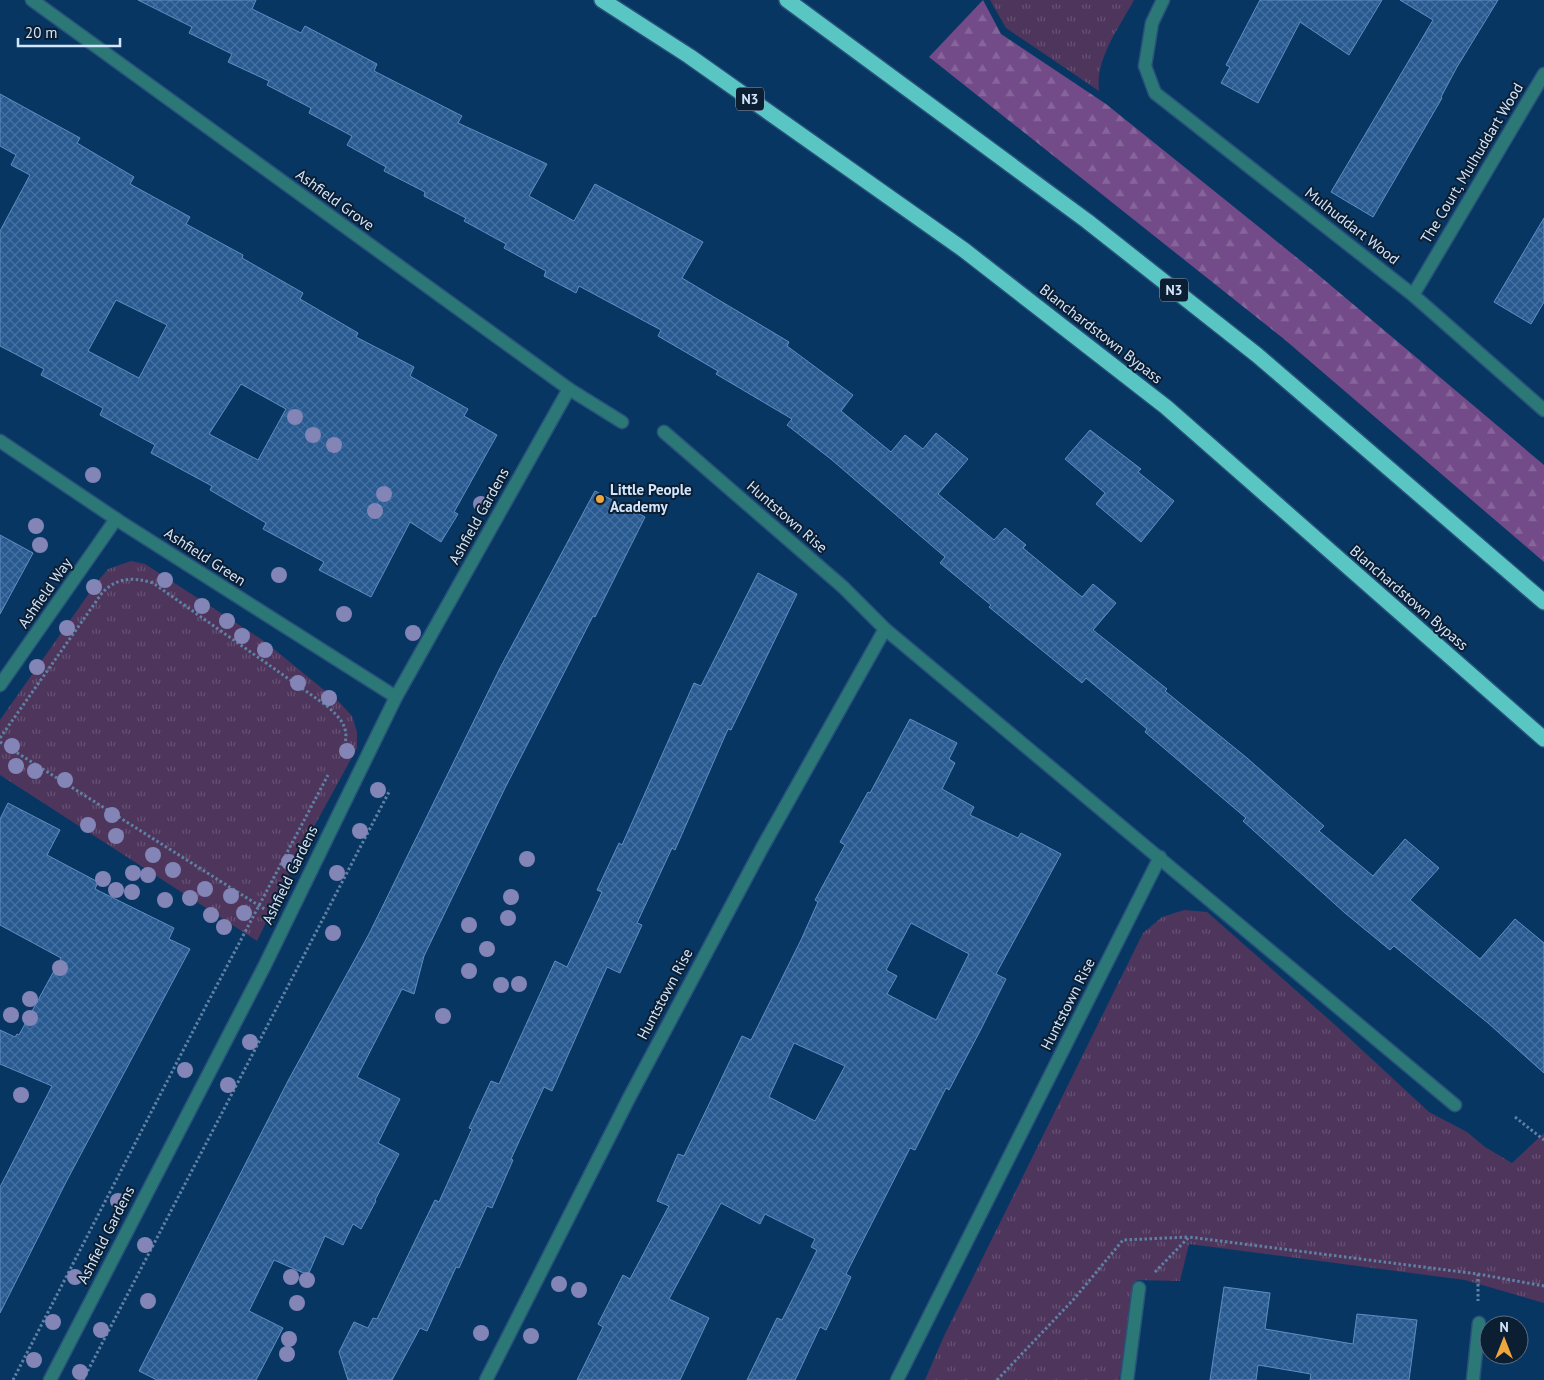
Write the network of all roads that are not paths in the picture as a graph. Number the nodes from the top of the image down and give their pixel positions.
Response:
1 (32, 0) edge
2 (602, 0) edge
3 (787, 0) edge
4 (1163, 0) edge
5 (1544, 74) edge
6 (1413, 295) junction
7 (569, 389) junction
8 (1544, 410) edge
9 (622, 422) dead end
10 (664, 432) dead end
11 (0, 441) edge
12 (116, 519) junction
13 (1544, 602) edge
14 (886, 629) junction
15 (0, 685) edge
16 (396, 697) junction
17 (1544, 740) edge
18 (1160, 857) junction
19 (1455, 1105) dead end
20 (1139, 1288) road end
21 (1479, 1323) dead end
22 (50, 1380) edge
23 (486, 1380) edge
24 (897, 1380) edge
25 (1127, 1380) edge
26 (1473, 1380) edge

1 - 7 street, Ashfield Grove
2 - 17 highway, Blanchardstown Bypass / N3
3 - 13 highway, N3
4 - 6 street, Mulhuddart Wood
5 - 6 street, The Court, Mulhuddart Wood
6 - 8 street, Mulhuddart Wood
7 - 9 street, Ashfield Grove
7 - 16 street, Ashfield Gardens
10 - 14 street, Huntstown Rise
11 - 12 street, Ashfield Green
12 - 15 street, Ashfield Way
12 - 16 street, Ashfield Green
14 - 18 street, Huntstown Rise
14 - 23 street, Huntstown Rise
16 - 22 street, Ashfield Gardens
18 - 19 street, Huntstown Rise
18 - 24 street, Huntstown Rise
20 - 25 street
21 - 26 street

